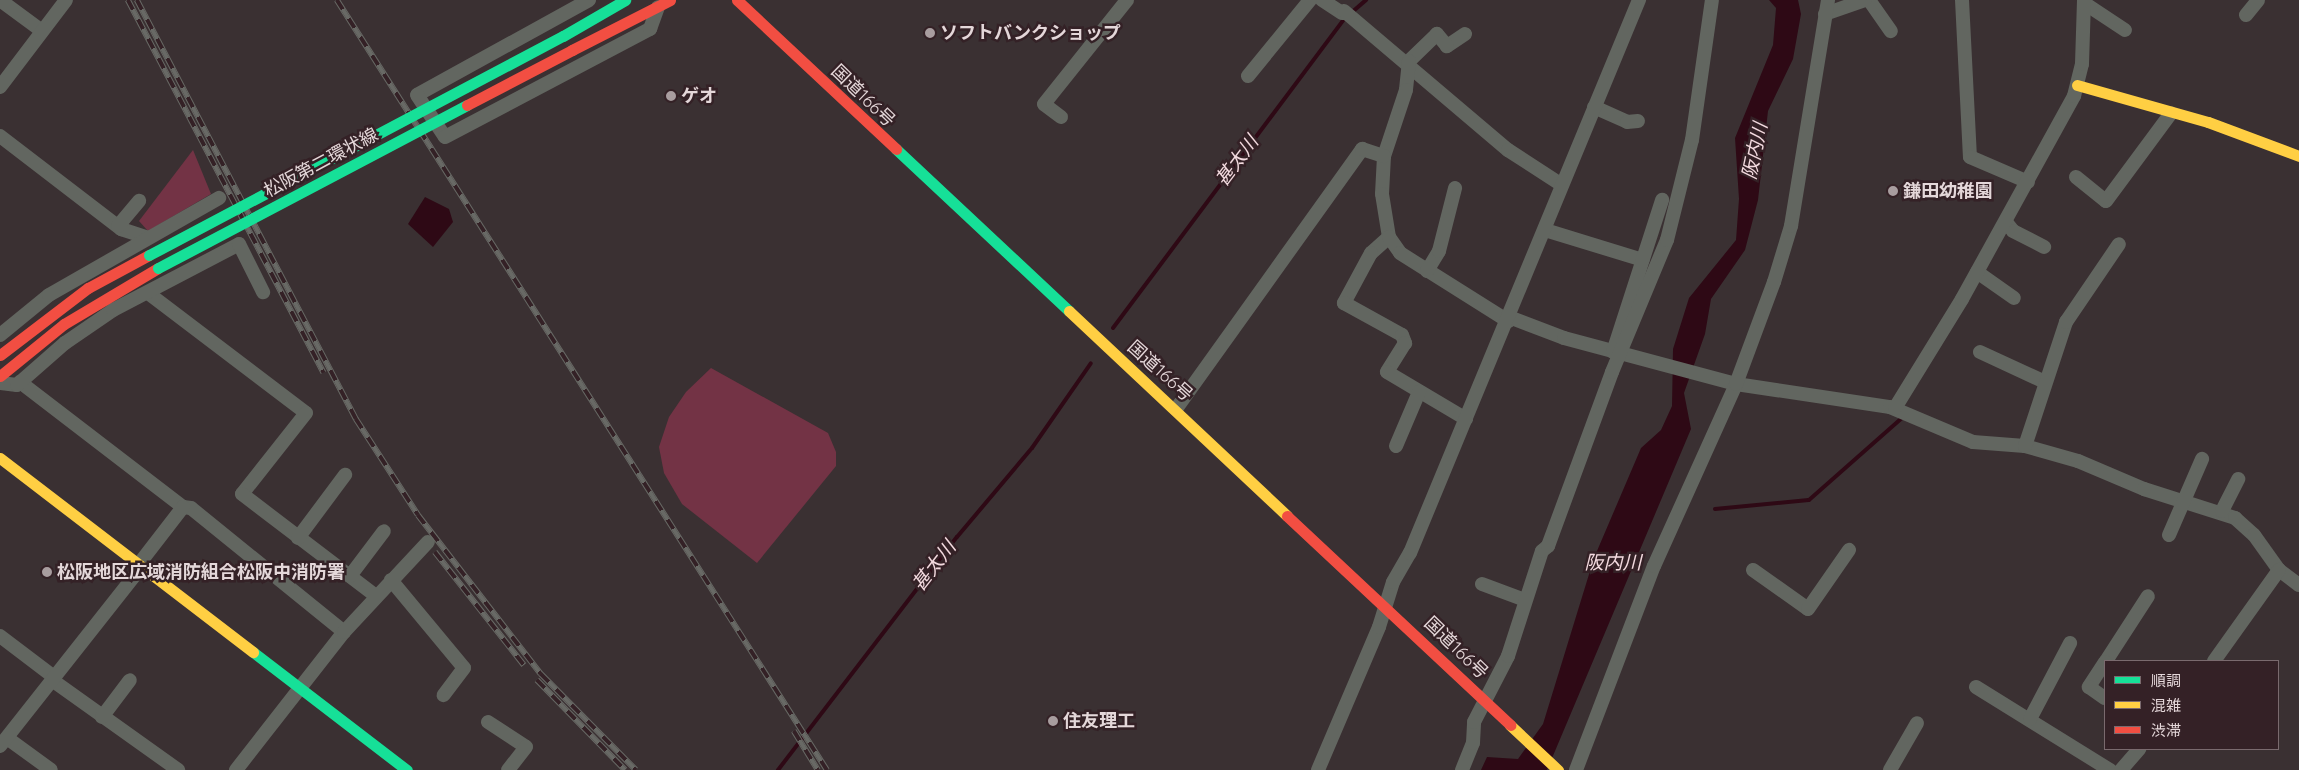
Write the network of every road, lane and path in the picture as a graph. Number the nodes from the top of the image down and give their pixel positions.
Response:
1 (0, 0) edge
2 (66, 0) edge
3 (589, 0) edge
4 (625, 0) edge
5 (737, 0) edge
6 (1127, 0) edge
7 (1310, 0) edge
8 (1322, 0) edge
9 (1639, 0) edge
10 (1712, 0) edge
11 (1865, 0) edge
12 (1869, 0) edge
13 (1962, 0) edge
14 (2258, 0) edge
15 (2084, 1) edge
16 (664, 3) edge
17 (1827, 7) edge
18 (2246, 15) dead end
19 (2125, 30) dead end
20 (42, 31) junction
21 (1891, 31) dead end
22 (1465, 34) dead end
23 (1409, 67) junction
24 (1248, 76) dead end
25 (2077, 85) junction
26 (0, 87) edge
27 (1594, 107) junction
28 (2171, 113) junction
29 (1061, 117) dead end
30 (1638, 121) dead end
31 (0, 136) edge
32 (1384, 156) junction
33 (2299, 156) edge
34 (2076, 177) dead end
35 (2028, 182) junction
36 (1562, 186) junction
37 (1455, 188) dead end
38 (220, 198) dead end
39 (1662, 200) dead end
40 (139, 201) dead end
41 (2006, 222) junction
42 (118, 226) junction
43 (1545, 230) junction
44 (1389, 237) junction
45 (148, 238) junction
46 (2119, 244) dead end
47 (2044, 247) dead end
48 (1643, 260) junction
49 (1427, 271) junction
50 (1977, 272) junction
51 (263, 292) dead end
52 (148, 293) junction
53 (2014, 298) dead end
54 (1508, 319) junction
55 (0, 335) edge
56 (1617, 352) junction
57 (1980, 352) dead end
58 (0, 355) edge
59 (0, 376) edge
60 (0, 382) edge
61 (20, 382) junction
62 (2045, 382) junction
63 (1734, 383) junction
64 (1419, 392) junction
65 (1176, 409) junction
66 (1902, 413) junction
67 (1466, 419) junction
68 (1396, 446) dead end
69 (2025, 446) junction
70 (0, 458) edge
71 (2202, 459) dead end
72 (345, 475) dead end
73 (2238, 479) dead end
74 (2182, 500) junction
75 (183, 507) junction
76 (2222, 512) junction
77 (384, 531) dead end
78 (2169, 536) dead end
79 (298, 538) junction
80 (428, 542) dead end
81 (1849, 550) dead end
82 (141, 565) junction
83 (1753, 570) dead end
84 (2279, 570) junction
85 (350, 576) junction
86 (391, 580) junction
87 (1482, 584) dead end
88 (2299, 585) edge
89 (376, 596) junction
90 (2148, 596) dead end
91 (1525, 600) junction
92 (1384, 604) junction
93 (344, 632) junction
94 (0, 636) edge
95 (2070, 643) dead end
96 (2106, 660) edge
97 (2215, 660) edge
98 (2104, 664) edge
99 (53, 679) junction
100 (130, 680) dead end
101 (1976, 687) dead end
102 (299, 688) junction
103 (444, 695) dead end
104 (2104, 697) edge
105 (1487, 703) junction
106 (102, 717) junction
107 (2030, 720) junction
108 (488, 722) dead end
109 (1917, 723) dead end
110 (4, 742) edge
111 (2138, 750) edge
112 (2120, 769) edge
113 (51, 770) edge
114 (178, 770) edge
115 (236, 770) edge
116 (407, 770) edge
117 (508, 770) edge
118 (1318, 770) edge
119 (1462, 770) edge
120 (1558, 770) edge
121 (1576, 770) edge
122 (1890, 770) edge

1 - 20 street
2 - 20 street
3 - 16 street
4 - 58 main road, 松阪第二環状線, bridge
5 - 65 main road, 国道166号
6 - 29 street
7 - 24 street
8 - 23 street
9 - 27 street
10 - 56 street
11 - 17 street
12 - 21 street
13 - 35 street
14 - 18 street
15 - 19 street
15 - 25 street
16 - 59 main road, 松阪第二環状線, bridge
17 - 63 street
20 - 26 street
22 - 23 street
23 - 32 street
23 - 36 street
25 - 28 main road
25 - 35 street
27 - 30 street
27 - 36 street
28 - 33 main road
28 - 34 street
31 - 42 street
32 - 44 street
32 - 65 street
35 - 41 street
36 - 43 street
37 - 49 street
38 - 45 street
39 - 48 street
40 - 42 street
41 - 47 street
41 - 50 street
42 - 45 street
43 - 48 street
43 - 54 street
44 - 49 street
44 - 64 street
45 - 55 street
46 - 62 street
48 - 56 street
49 - 54 street
50 - 53 street
50 - 66 street
51 - 52 street
52 - 61 street
52 - 79 street
54 - 56 street
54 - 67 street
56 - 63 street
56 - 91 street
57 - 62 street
60 - 61 street
61 - 75 street
62 - 69 street
63 - 66 street
63 - 121 street
64 - 67 street
64 - 68 street
65 - 92 main road, 国道166号
66 - 69 street
67 - 92 street
69 - 74 street
70 - 82 main road
71 - 74 street
72 - 79 street
73 - 76 street
74 - 76 street
74 - 78 street
75 - 82 street
75 - 93 street
76 - 84 street
77 - 85 street
79 - 85 street
80 - 86 street
81 - 83 street
82 - 99 street
82 - 102 main road
84 - 88 street
84 - 97 street
85 - 89 street
86 - 89 street
86 - 103 street
87 - 91 street
89 - 93 street
90 - 96 street
91 - 105 street
92 - 105 main road, 国道166号
92 - 118 street
93 - 102 street
94 - 99 street
95 - 107 street
98 - 104 street
99 - 106 street
99 - 110 street
100 - 106 street
101 - 107 street
102 - 115 street
102 - 116 main road
105 - 119 street
105 - 120 main road, 国道166号
106 - 114 street
107 - 112 street
108 - 117 street
109 - 122 street
110 - 113 street
111 - 112 street

